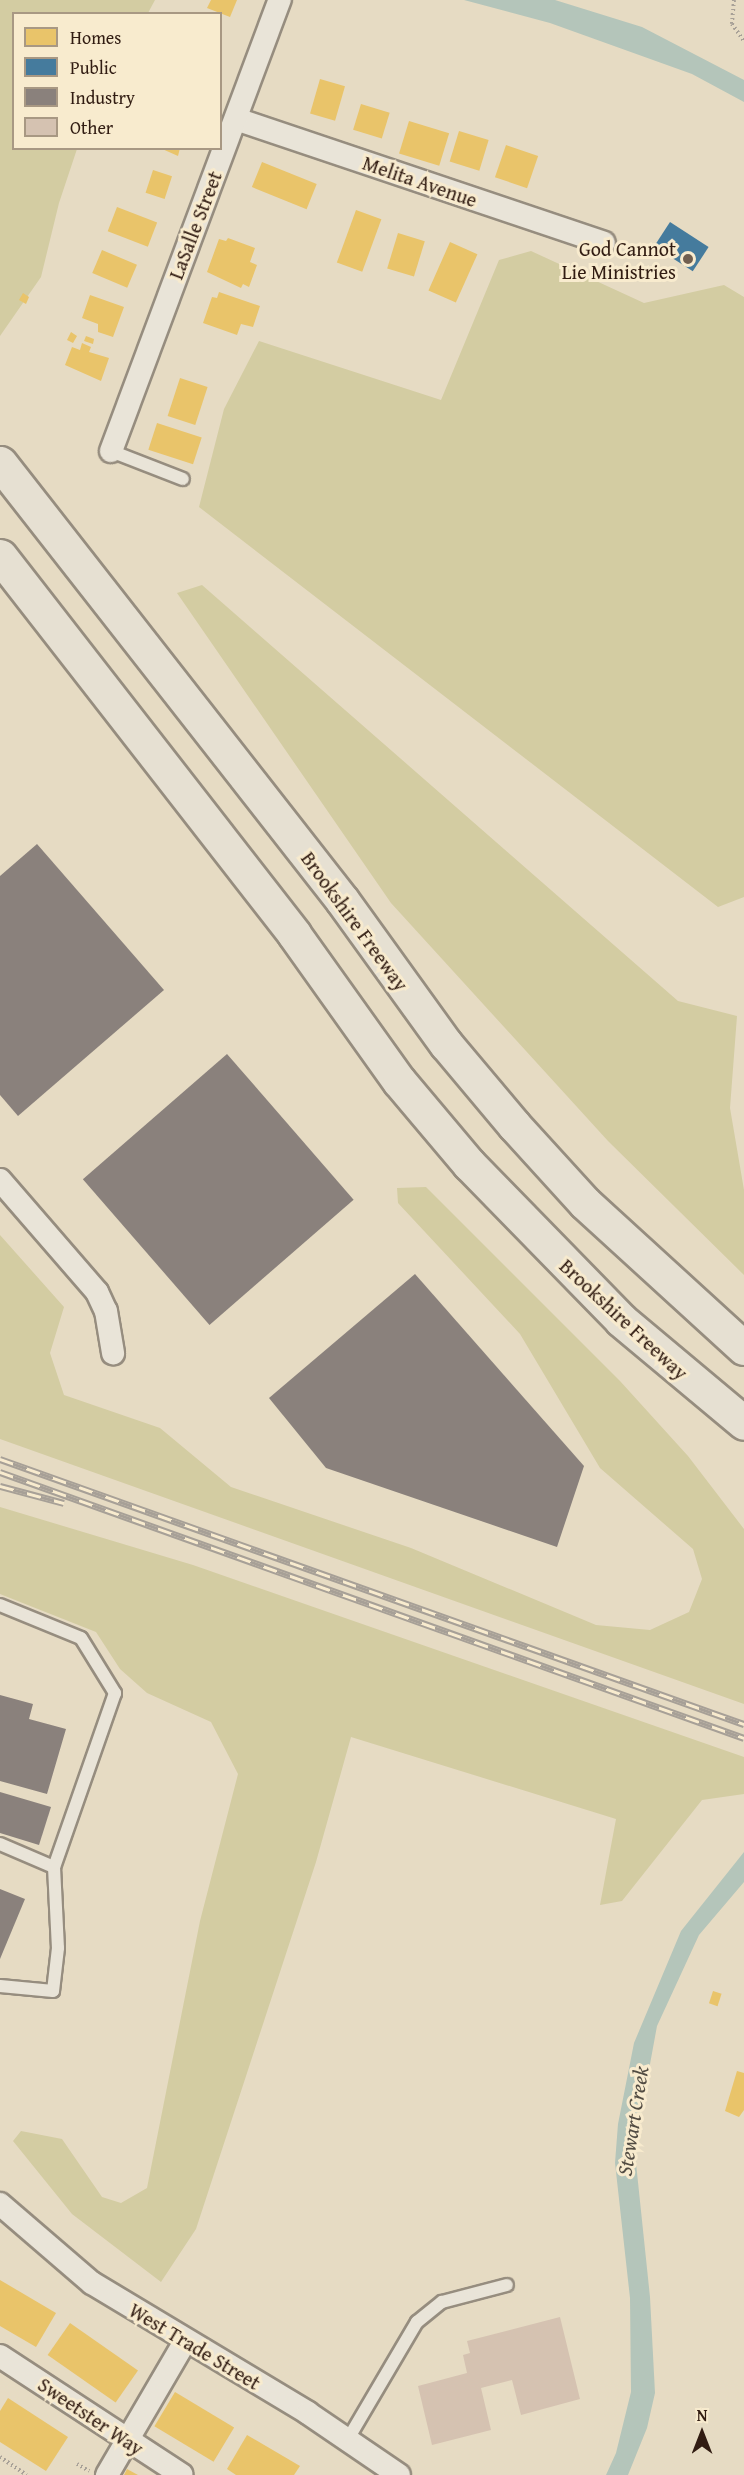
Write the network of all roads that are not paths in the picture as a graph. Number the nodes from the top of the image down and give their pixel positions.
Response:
1 (280, 0) edge
2 (236, 119) junction
3 (604, 243) dead end
4 (111, 451) joint
5 (0, 463) edge
6 (183, 479) dead end
7 (0, 556) edge
8 (0, 1180) edge
9 (744, 1348) edge
10 (113, 1353) dead end
11 (744, 1423) edge
12 (0, 1605) edge
13 (0, 1844) edge
14 (54, 1867) junction
15 (0, 1986) edge
16 (1, 2207) edge
17 (507, 2285) dead end
18 (186, 2340) junction
19 (0, 2356) edge
20 (348, 2439) junction
21 (127, 2442) junction
22 (107, 2475) edge
23 (182, 2475) edge
24 (399, 2475) edge

1 - 2 street, LaSalle Street
2 - 3 street, Melita Avenue
2 - 4 street, LaSalle Street
4 - 6 lane
5 - 9 highway, Brookshire Freeway
7 - 11 highway, Brookshire Freeway
8 - 10 street
12 - 14 lane
13 - 14 lane
14 - 15 lane
16 - 18 street, West Trade Street
17 - 20 lane
18 - 20 street, West Trade Street
18 - 21 street
19 - 21 street, Sweetster Way
20 - 24 street, West Trade Street
21 - 22 street
21 - 23 street, Sweetster Way

